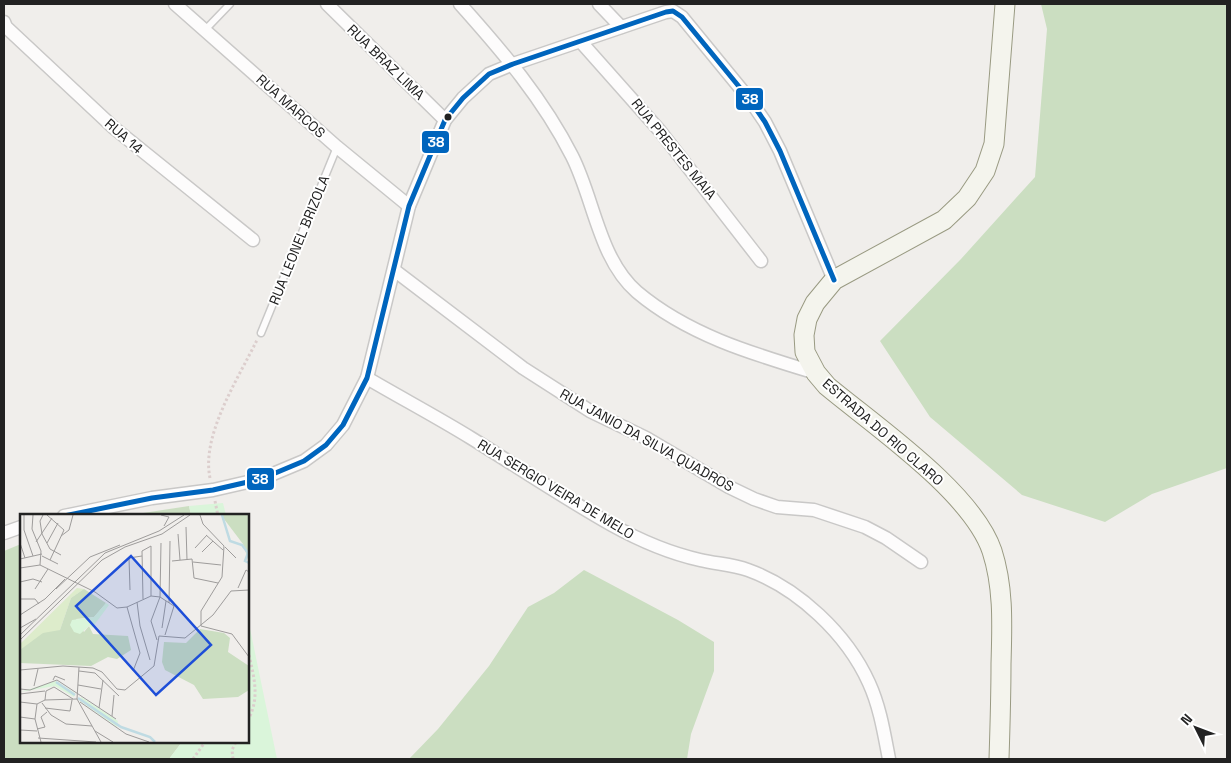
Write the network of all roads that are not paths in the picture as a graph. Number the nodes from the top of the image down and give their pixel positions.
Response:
1 (175, 4) edge
2 (230, 4) edge
3 (327, 4) edge
4 (460, 4) edge
5 (599, 4) edge
6 (1005, 4) edge
7 (4, 22) edge
8 (621, 27) junction
9 (205, 30) junction
10 (581, 42) junction
11 (514, 64) junction
12 (446, 120) junction
13 (337, 147) junction
14 (409, 206) junction
15 (253, 240) dead end
16 (761, 261) dead end
17 (394, 270) junction
18 (834, 280) junction
19 (261, 333) road end
20 (816, 373) junction
21 (366, 378) junction
22 (74, 514) edge
23 (20, 527) edge
24 (4, 533) edge
25 (921, 562) dead end
26 (888, 759) edge
27 (998, 759) edge

1 - 9 street, RUA MARCOS
2 - 9 lane
3 - 12 street, RUA BRAZ LIMA
4 - 11 street
5 - 8 street
6 - 18 main road, ESTRADA DO RIO CLARO
7 - 15 street, RUA 14
8 - 10 street
8 - 18 street
9 - 13 street, RUA MARCOS
10 - 11 street
10 - 16 street, RUA PRESTES MAIA
11 - 12 street
11 - 20 street
12 - 14 street
13 - 14 street, RUA MARCOS
13 - 19 lane, RUA LEONEL BRIZOLA
14 - 17 street
17 - 21 street
17 - 25 street, RUA JANIO DA SILVA QUADROS
18 - 20 main road, ESTRADA DO RIO CLARO
20 - 27 main road, ESTRADA DO RIO CLARO
21 - 22 street
21 - 26 street, RUA SERGIO VEIRA DE MELO
23 - 24 street

